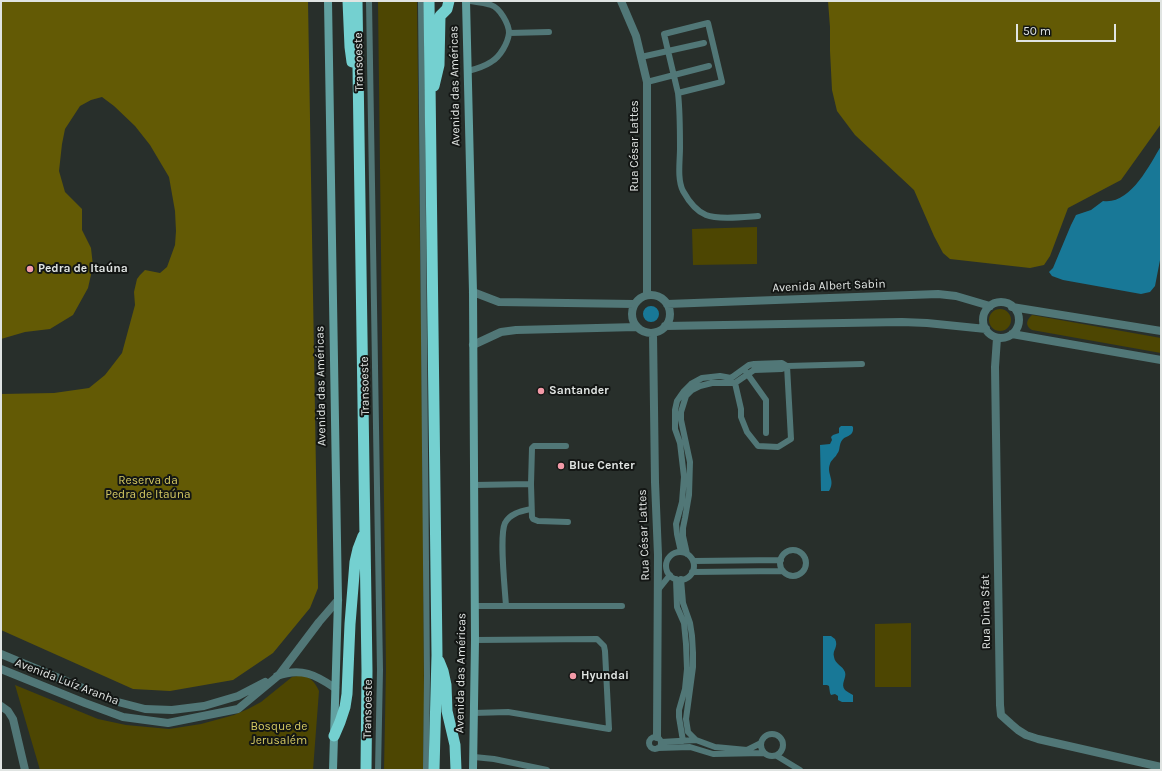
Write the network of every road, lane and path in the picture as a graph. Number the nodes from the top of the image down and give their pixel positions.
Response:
1 (328, 1) edge
2 (348, 1) edge
3 (357, 1) edge
4 (369, 1) edge
5 (421, 1) edge
6 (429, 1) edge
7 (449, 1) edge
8 (466, 1) edge
9 (470, 1) edge
10 (621, 1) edge
11 (492, 3) edge
12 (549, 32) dead end
13 (509, 33) junction
14 (704, 43) dead end
15 (668, 52) junction
16 (641, 57) junction
17 (709, 66) dead end
18 (468, 72) junction
19 (673, 75) junction
20 (358, 76) junction
21 (647, 82) junction
22 (678, 93) junction
23 (430, 96) junction
24 (758, 216) dead end
25 (473, 292) junction
26 (647, 295) junction
27 (634, 304) junction
28 (667, 304) junction
29 (990, 306) junction
30 (1012, 307) junction
31 (666, 326) junction
32 (637, 327) junction
33 (986, 329) junction
34 (1161, 331) edge
35 (653, 333) junction
36 (1012, 334) junction
37 (997, 338) junction
38 (472, 345) junction
39 (1161, 360) edge
40 (862, 364) dead end
41 (787, 366) junction
42 (743, 369) junction
43 (748, 374) junction
44 (735, 383) junction
45 (766, 432) dead end
46 (566, 446) dead end
47 (531, 484) junction
48 (474, 485) junction
49 (531, 509) junction
50 (568, 522) dead end
51 (365, 532) junction
52 (657, 549) junction
53 (684, 553) junction
54 (668, 558) junction
55 (781, 560) junction
56 (693, 561) junction
57 (783, 571) junction
58 (692, 572) junction
59 (676, 578) junction
60 (658, 590) junction
61 (338, 600) junction
62 (475, 606) junction
63 (506, 606) junction
64 (622, 606) dead end
65 (475, 640) junction
66 (1, 654) edge
67 (436, 655) junction
68 (1, 668) edge
69 (279, 675) junction
70 (336, 688) junction
71 (4, 709) edge
72 (473, 713) junction
73 (334, 736) junction
74 (659, 739) junction
75 (696, 740) junction
76 (684, 741) junction
77 (761, 743) junction
78 (658, 748) junction
79 (764, 753) junction
80 (474, 756) junction
81 (777, 756) junction
82 (1161, 767) edge
83 (25, 770) edge
84 (333, 770) edge
85 (366, 770) edge
86 (378, 770) edge
87 (426, 770) edge
88 (434, 770) edge
89 (456, 770) edge
90 (473, 770) edge
91 (547, 770) edge
92 (800, 770) edge

1 - 61 main road, Avenida das Américas
2 - 20 highway
3 - 20 highway
4 - 86 lane, Transoeste
5 - 87 lane
6 - 23 highway, Avenida das Américas
7 - 23 highway
8 - 18 main road, Avenida das Américas
9 - 11 lane
10 - 16 street, Rua César Lattes
11 - 13 lane
12 - 13 lane
13 - 18 lane
14 - 15 lane
15 - 16 lane
15 - 19 lane
15 - 22 lane
16 - 21 street, Rua César Lattes
17 - 19 lane
18 - 25 main road, Avenida das Américas
19 - 21 lane
19 - 22 lane
20 - 51 highway
21 - 26 street, Rua César Lattes
22 - 24 lane
23 - 67 highway, Avenida das Américas
25 - 27 street
25 - 38 main road, Avenida das Américas
26 - 27 street
26 - 28 street
27 - 32 street
28 - 29 street, Avenida Albert Sabin
28 - 31 street
29 - 30 street
29 - 33 street
30 - 34 street
30 - 36 street
31 - 33 street
31 - 35 street
32 - 35 street
32 - 38 street
33 - 37 street
35 - 52 street, Rua César Lattes
36 - 37 street
36 - 39 street
37 - 82 street, Rua Dina Sfat
38 - 48 main road, Avenida das Américas
40 - 41 lane
41 - 42 lane
41 - 43 lane
41 - 44 lane
42 - 43 lane
42 - 53 lane
43 - 44 lane
43 - 45 lane
44 - 53 lane
46 - 47 lane
47 - 48 lane
47 - 49 lane
48 - 62 main road, Avenida das Américas
49 - 50 lane
49 - 63 lane
51 - 73 highway
51 - 85 highway
52 - 54 lane
52 - 60 street, Rua César Lattes
53 - 54 lane
53 - 56 lane
54 - 59 lane
55 - 56 lane
55 - 57 lane
55 - 57 lane
56 - 58 lane
57 - 58 lane
58 - 59 lane
59 - 60 lane
59 - 75 lane
59 - 76 lane
60 - 74 street, Rua César Lattes
61 - 69 street, Avenida Luíz Aranha
61 - 70 main road, Avenida das Américas
62 - 63 lane
62 - 65 main road, Avenida das Américas
63 - 64 lane
65 - 72 main road, Avenida das Américas
65 - 72 lane
66 - 69 street, Avenida Luíz Aranha
67 - 88 highway, Avenida das Américas
67 - 89 highway
68 - 69 street, Avenida Luíz Aranha
69 - 70 street, Avenida Luíz Aranha
70 - 73 main road, Avenida das Américas
71 - 83 street
72 - 80 main road, Avenida das Américas
73 - 84 main road, Avenida das Américas
74 - 76 lane
74 - 78 lane
74 - 78 lane
75 - 76 lane
75 - 77 lane
77 - 79 lane
77 - 81 lane
78 - 79 lane
79 - 81 lane
80 - 90 main road, Avenida das Américas
80 - 91 lane
81 - 92 lane

